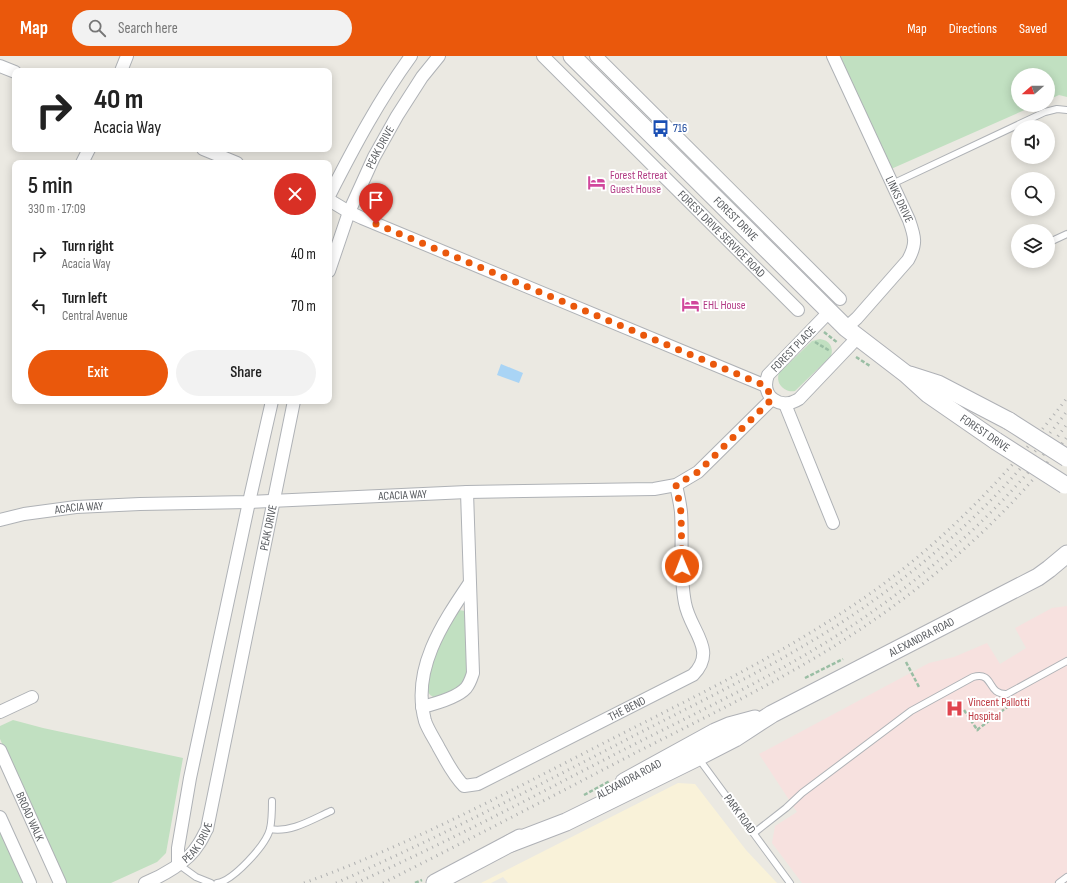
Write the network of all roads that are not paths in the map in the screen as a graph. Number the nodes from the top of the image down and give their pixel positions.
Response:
1 (127, 56) edge
2 (411, 56) edge
3 (439, 56) edge
4 (543, 56) edge
5 (572, 56) edge
6 (596, 56) edge
7 (833, 56) edge
8 (0, 66) edge
9 (122, 68) edge
10 (12, 71) edge
11 (1067, 110) edge
12 (210, 152) edge
13 (230, 160) edge
14 (892, 184) junction
15 (332, 190) edge
16 (332, 202) edge
17 (348, 212) junction
18 (1067, 234) edge
19 (1055, 240) edge
20 (332, 262) edge
21 (834, 305) junction
22 (798, 310) dead end
23 (852, 333) junction
24 (906, 374) junction
25 (766, 386) junction
26 (772, 399) junction
27 (271, 404) edge
28 (293, 404) edge
29 (785, 404) junction
30 (1067, 458) edge
31 (676, 485) junction
32 (1066, 485) edge
33 (467, 492) junction
34 (274, 500) junction
35 (249, 502) junction
36 (0, 520) edge
37 (833, 522) dead end
38 (1067, 554) edge
39 (1067, 566) edge
40 (1049, 569) junction
41 (470, 584) junction
42 (1067, 661) edge
43 (32, 697) dead end
44 (422, 707) junction
45 (0, 712) edge
46 (0, 750) edge
47 (694, 752) junction
48 (272, 801) dead end
49 (331, 811) dead end
50 (0, 816) edge
51 (270, 829) junction
52 (754, 833) junction
53 (178, 864) junction
54 (1067, 877) edge
55 (30, 883) edge
56 (60, 883) edge
57 (145, 883) edge
58 (211, 883) edge
59 (217, 883) edge
60 (435, 883) edge
61 (790, 883) edge
62 (1059, 883) edge

1 - 9 street
2 - 15 street, PEAK DRIVE
3 - 17 street, PEAK DRIVE
4 - 22 street, FOREST DRIVE SERVICE ROAD
5 - 21 main road, FOREST DRIVE
6 - 21 street
7 - 14 street, LINKS DRIVE
8 - 10 street
11 - 14 lane
12 - 13 street
14 - 23 street, LINKS DRIVE
16 - 17 street
17 - 20 street, PEAK DRIVE
17 - 25 street
18 - 19 lane
21 - 23 main road, FOREST DRIVE
21 - 25 street, FOREST PLACE
23 - 24 main road, FOREST DRIVE
23 - 29 street
24 - 30 main road, FOREST DRIVE, bridge
24 - 32 main road, FOREST DRIVE, bridge
25 - 26 street, FOREST PLACE
26 - 29 street
26 - 31 street, ACACIA WAY
27 - 35 street, PEAK DRIVE
28 - 34 street, PEAK DRIVE
29 - 37 street
31 - 33 street, ACACIA WAY
31 - 44 street, THE BEND
33 - 34 street, ACACIA WAY
33 - 41 street
34 - 35 street, ACACIA WAY
34 - 53 street, PEAK DRIVE
35 - 36 street, ACACIA WAY
35 - 53 street, PEAK DRIVE
38 - 40 main road, ALEXANDRA ROAD
39 - 40 main road
40 - 47 main road, ALEXANDRA ROAD
41 - 44 street, THE BEND
41 - 44 street
42 - 52 lane
43 - 45 street
46 - 56 street, BROAD WALK
47 - 52 lane, PARK ROAD
47 - 60 main road, ALEXANDRA ROAD
48 - 51 lane
49 - 51 lane
50 - 55 street
51 - 59 lane
52 - 61 lane, PARK ROAD
53 - 57 street
53 - 58 lane
54 - 62 lane

